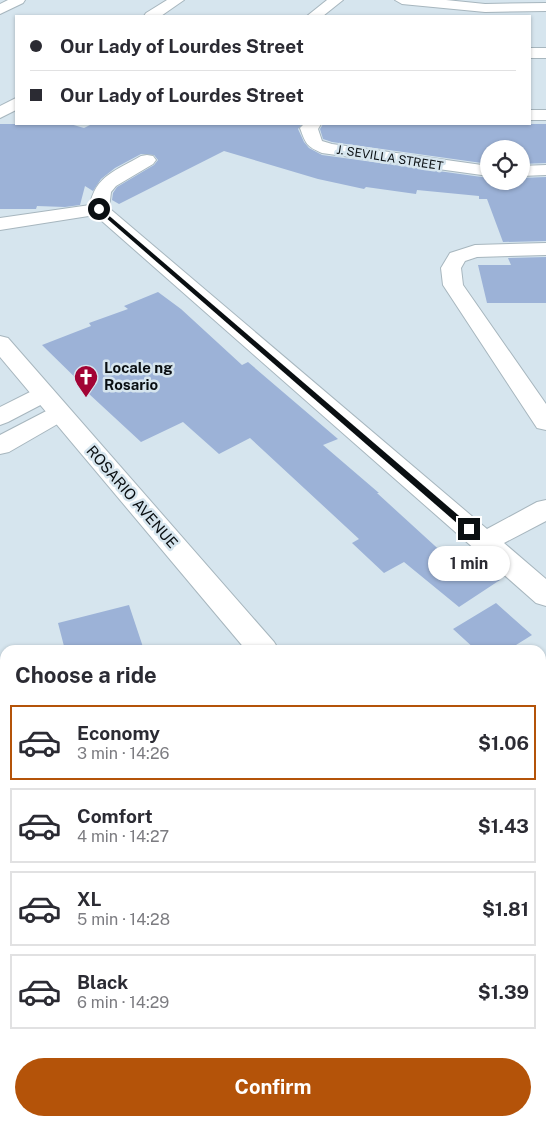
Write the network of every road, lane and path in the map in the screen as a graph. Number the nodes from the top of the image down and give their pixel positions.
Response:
1 (18, 0) edge
2 (177, 0) edge
3 (336, 0) edge
4 (402, 0) edge
5 (546, 7) edge
6 (0, 10) edge
7 (153, 15) edge
8 (315, 15) edge
9 (531, 53) edge
10 (546, 53) edge
11 (15, 104) edge
12 (0, 113) edge
13 (531, 115) edge
14 (546, 115) edge
15 (312, 125) edge
16 (147, 160) dead end
17 (480, 170) edge
18 (546, 170) edge
19 (530, 171) edge
20 (99, 209) junction
21 (0, 224) edge
22 (546, 250) edge
23 (0, 343) edge
24 (52, 404) junction
25 (0, 417) edge
26 (546, 422) edge
27 (0, 446) edge
28 (546, 509) edge
29 (484, 542) junction
30 (546, 595) edge
31 (260, 645) edge

1 - 6 street
2 - 7 street
3 - 8 street
4 - 5 street
9 - 10 street
11 - 12 street
13 - 14 street
15 - 17 street, J. SEVILLA STREET
16 - 20 street
18 - 19 street
20 - 21 street
20 - 29 street
22 - 26 street
23 - 24 street, ROSARIO AVENUE
24 - 25 street
24 - 27 street
24 - 31 street, ROSARIO AVENUE
28 - 29 street
29 - 30 street

